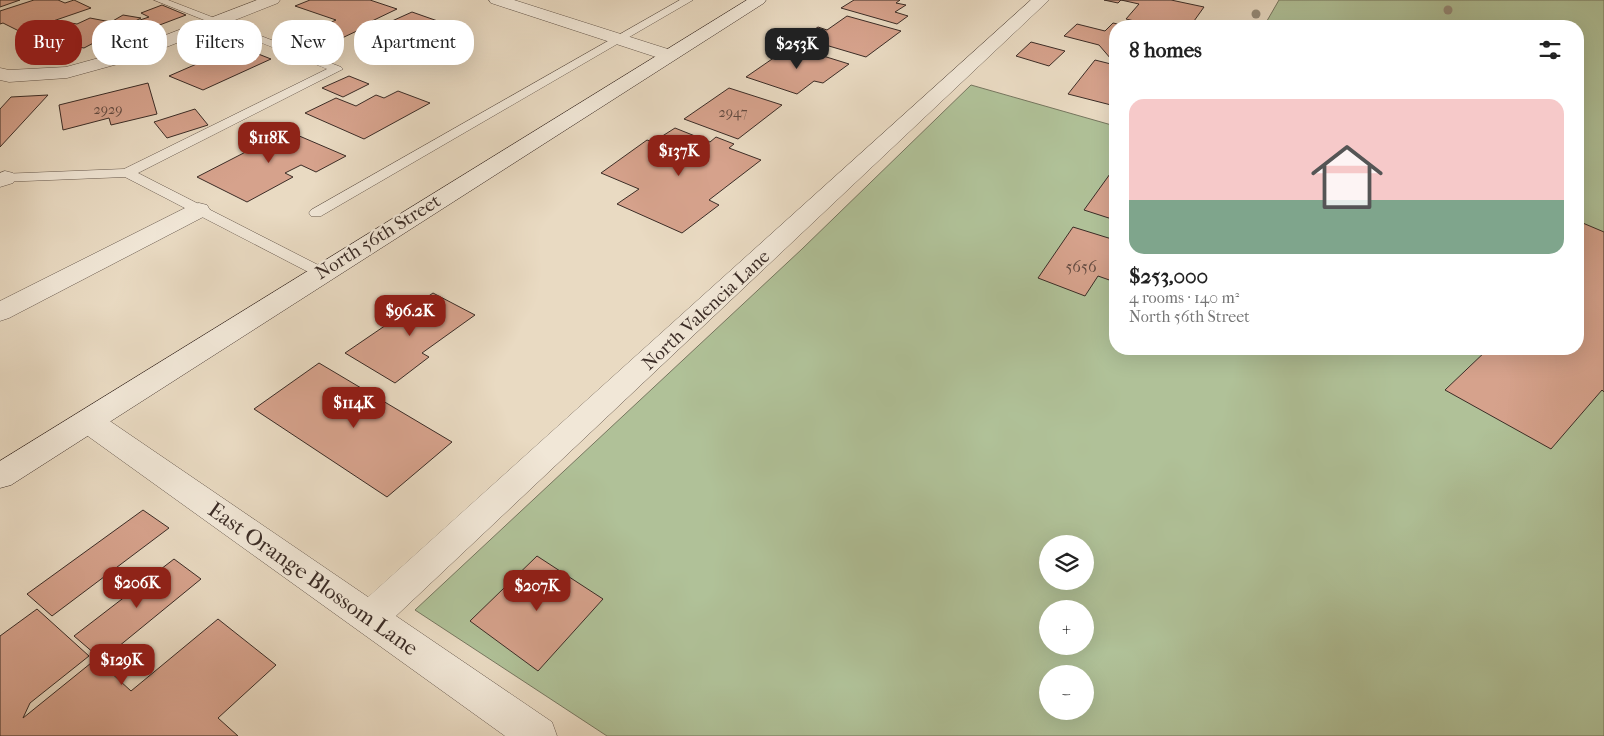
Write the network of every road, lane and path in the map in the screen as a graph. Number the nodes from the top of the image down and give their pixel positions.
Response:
1 (159, 0) edge
2 (272, 0) edge
3 (497, 0) edge
4 (688, 0) edge
5 (758, 0) edge
6 (1042, 0) edge
7 (210, 20) edge
8 (220, 20) edge
9 (177, 37) edge
10 (620, 39) junction
11 (262, 40) edge
12 (668, 55) junction
13 (0, 74) edge
14 (127, 173) junction
15 (2, 178) edge
16 (198, 210) junction
17 (316, 213) dead end
18 (322, 273) junction
19 (0, 312) edge
20 (88, 421) junction
21 (0, 476) edge
22 (369, 619) junction
23 (538, 736) edge

1 - 7 lane
2 - 8 street
3 - 10 street
4 - 10 lane
5 - 12 street, North 56th Street
6 - 22 street, North Valencia Lane
9 - 13 street
10 - 12 street
10 - 17 lane
11 - 14 lane
12 - 18 street, North 56th Street
14 - 15 lane
14 - 16 lane
16 - 18 lane
16 - 19 street
18 - 20 street, North 56th Street
20 - 21 street, North 56th Street
20 - 22 street, East Orange Blossom Lane
22 - 23 street, East Orange Blossom Lane

